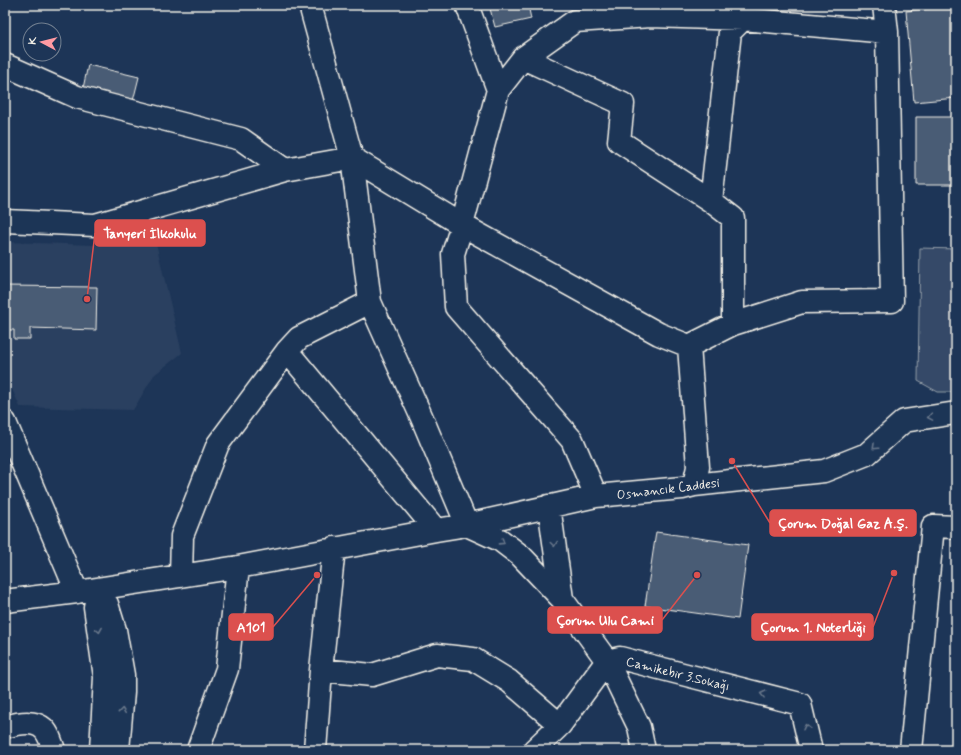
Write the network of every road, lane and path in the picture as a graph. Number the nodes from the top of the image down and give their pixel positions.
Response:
1 (310, 5) edge
2 (467, 5) edge
3 (884, 5) edge
4 (743, 12) edge
5 (574, 13) edge
6 (887, 32) junction
7 (523, 58) junction
8 (5, 65) edge
9 (498, 90) junction
10 (352, 158) junction
11 (284, 170) junction
12 (711, 201) junction
13 (5, 221) edge
14 (462, 225) junction
15 (370, 302) junction
16 (733, 324) junction
17 (688, 346) junction
18 (287, 351) junction
19 (956, 413) edge
20 (5, 422) edge
21 (694, 485) junction
22 (596, 496) junction
23 (549, 506) junction
24 (467, 525) junction
25 (956, 527) edge
26 (436, 530) junction
27 (334, 548) junction
28 (238, 567) junction
29 (181, 576) junction
30 (78, 592) junction
31 (562, 599) junction
32 (5, 601) edge
33 (607, 661) junction
34 (321, 670) junction
35 (560, 725) junction
36 (5, 727) edge
37 (54, 750) edge
38 (101, 750) edge
39 (118, 750) edge
40 (198, 750) edge
41 (315, 750) edge
42 (534, 750) edge
43 (644, 750) edge
44 (811, 750) edge
45 (911, 750) edge

1 - 10 street
2 - 9 street
3 - 6 street
4 - 5 street
4 - 6 street
4 - 12 street
5 - 7 street
6 - 16 street
7 - 9 street
7 - 12 street
8 - 11 street
9 - 14 street
10 - 11 street
10 - 14 street
10 - 15 street
11 - 13 street
12 - 16 street
14 - 17 street
14 - 22 street
15 - 18 street
15 - 24 street
16 - 17 street
17 - 21 street
18 - 26 street
18 - 29 street
19 -> 21 street, Osmancık Caddesi
20 - 30 street
21 - 22 street, Osmancık Caddesi
22 - 23 street, Osmancık Caddesi
23 - 24 street, Osmancık Caddesi
23 -> 31 street, Camikebir 3.Sokağı
24 - 26 street, Osmancık Caddesi
24 -> 31 street, Camikebir 3.Sokağı
25 - 45 street
26 - 27 street, Osmancık Caddesi
27 - 28 street, Osmancık Caddesi
27 - 34 street
28 - 29 street, Osmancık Caddesi
28 - 40 street
29 - 30 street, Osmancık Caddesi
30 - 32 street, Osmancık Caddesi
31 - 33 street, Camikebir 3.Sokağı
33 - 35 street
33 - 43 street
44 -> 33 street, Camikebir 3.Sokağı
34 - 35 street
34 - 41 street
35 - 42 street
36 - 37 street
39 -> 38 street

